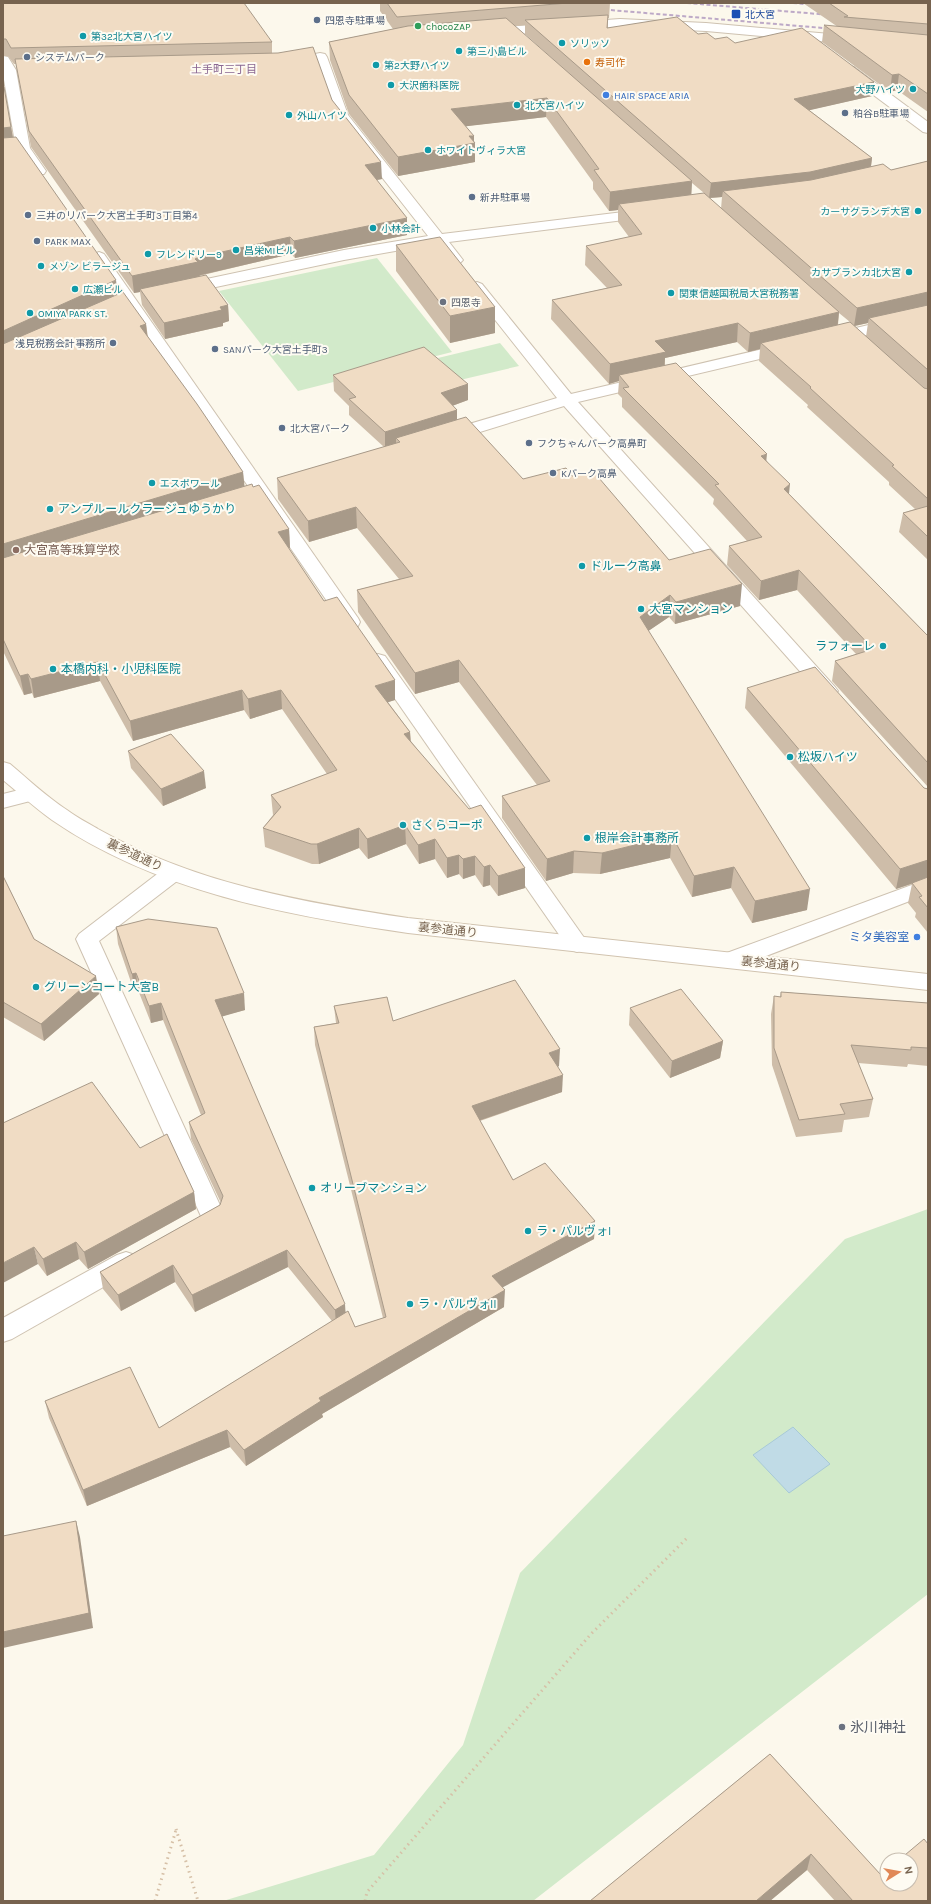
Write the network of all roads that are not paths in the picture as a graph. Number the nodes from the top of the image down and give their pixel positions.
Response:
1 (509, 30) junction
2 (478, 33) edge
3 (803, 36) junction
4 (866, 41) edge
5 (527, 46) edge
6 (822, 50) edge
7 (320, 57) dead end
8 (841, 64) edge
9 (6, 65) edge
10 (25, 70) edge
11 (8, 98) edge
12 (928, 129) edge
13 (45, 179) edge
14 (666, 211) edge
15 (438, 239) junction
16 (89, 243) edge
17 (168, 293) edge
18 (928, 316) edge
19 (567, 400) junction
20 (430, 442) edge
21 (838, 702) edge
22 (3, 769) edge
23 (31, 794) junction
24 (3, 801) edge
25 (173, 873) junction
26 (928, 886) edge
27 (577, 944) junction
28 (732, 960) junction
29 (928, 982) edge
30 (202, 1220) edge
31 (142, 1253) edge
32 (3, 1331) edge

1 - 2 street
1 - 3 street
1 - 5 street
3 - 4 street
3 - 6 street
7 - 15 street
8 - 12 street
9 - 10 street
9 - 11 street
11 - 13 street
14 - 15 street
15 - 17 street
15 - 19 street
16 - 27 street
18 - 19 street
19 - 20 street
19 - 21 street
22 - 23 street, 裏参道通り
23 - 24 street
23 - 25 street, 裏参道通り
25 - 27 street, 裏参道通り
25 - 30 street
26 - 28 street
27 - 28 street, 裏参道通り
28 - 29 street, 裏参道通り
31 - 32 street

